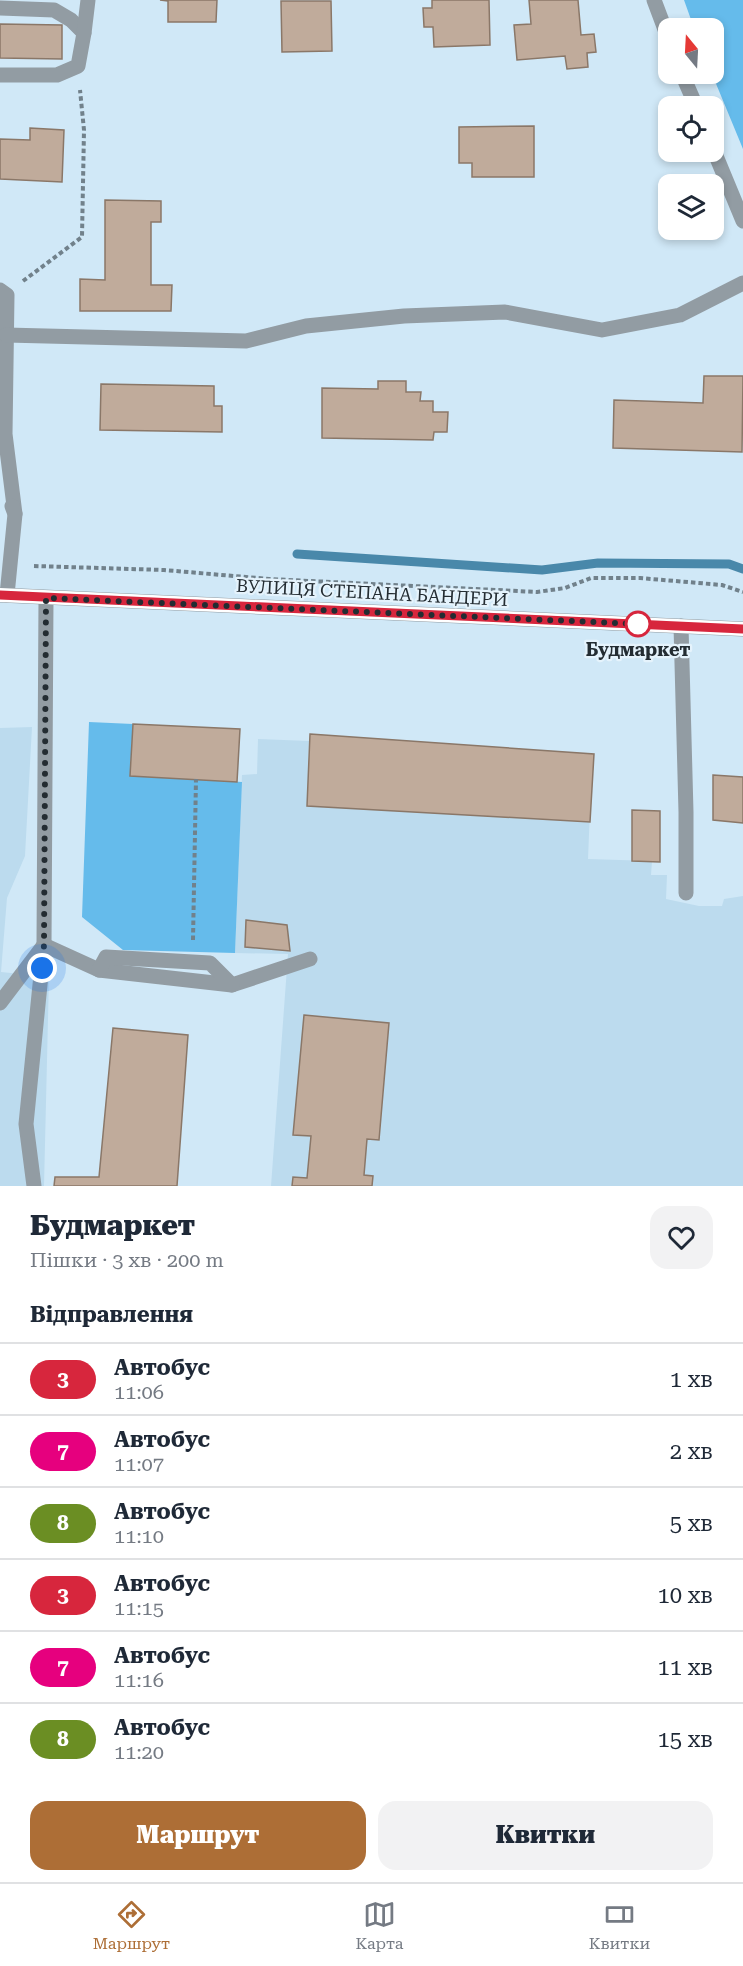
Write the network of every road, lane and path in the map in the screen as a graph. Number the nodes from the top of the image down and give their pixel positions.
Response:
1 (88, 0) edge
2 (654, 0) edge
3 (0, 8) edge
4 (661, 18) edge
5 (84, 33) junction
6 (78, 66) junction
7 (0, 75) edge
8 (718, 162) edge
9 (743, 222) edge
10 (743, 283) edge
11 (3, 292) edge
12 (6, 334) junction
13 (0, 475) edge
14 (15, 514) junction
15 (10, 565) junction
16 (743, 592) edge
17 (4, 595) edge
18 (46, 598) junction
19 (681, 626) junction
20 (743, 629) edge
21 (196, 779) dead end
22 (686, 893) dead end
23 (44, 945) junction
24 (193, 950) dead end
25 (310, 959) dead end
26 (99, 970) junction
27 (232, 985) junction
28 (0, 1003) edge
29 (33, 1186) edge

1 - 5 street
2 - 4 street
3 - 5 street
5 - 6 street
6 - 7 street
6 - 11 path
8 - 9 street
10 - 12 street
11 - 12 street
12 - 14 street
13 - 14 street
14 - 15 street
15 - 16 path
15 - 17 street
17 - 18 street, ВУЛИЦЯ СТЕПАНА БАНДЕРИ
18 - 19 street, ВУЛИЦЯ СТЕПАНА БАНДЕРИ
18 - 23 street
19 - 20 street, ВУЛИЦЯ СТЕПАНА БАНДЕРИ
19 - 22 street
21 - 24 path
23 - 26 street
23 - 28 street
23 - 29 street
25 - 27 street
26 - 27 street
26 - 27 street

